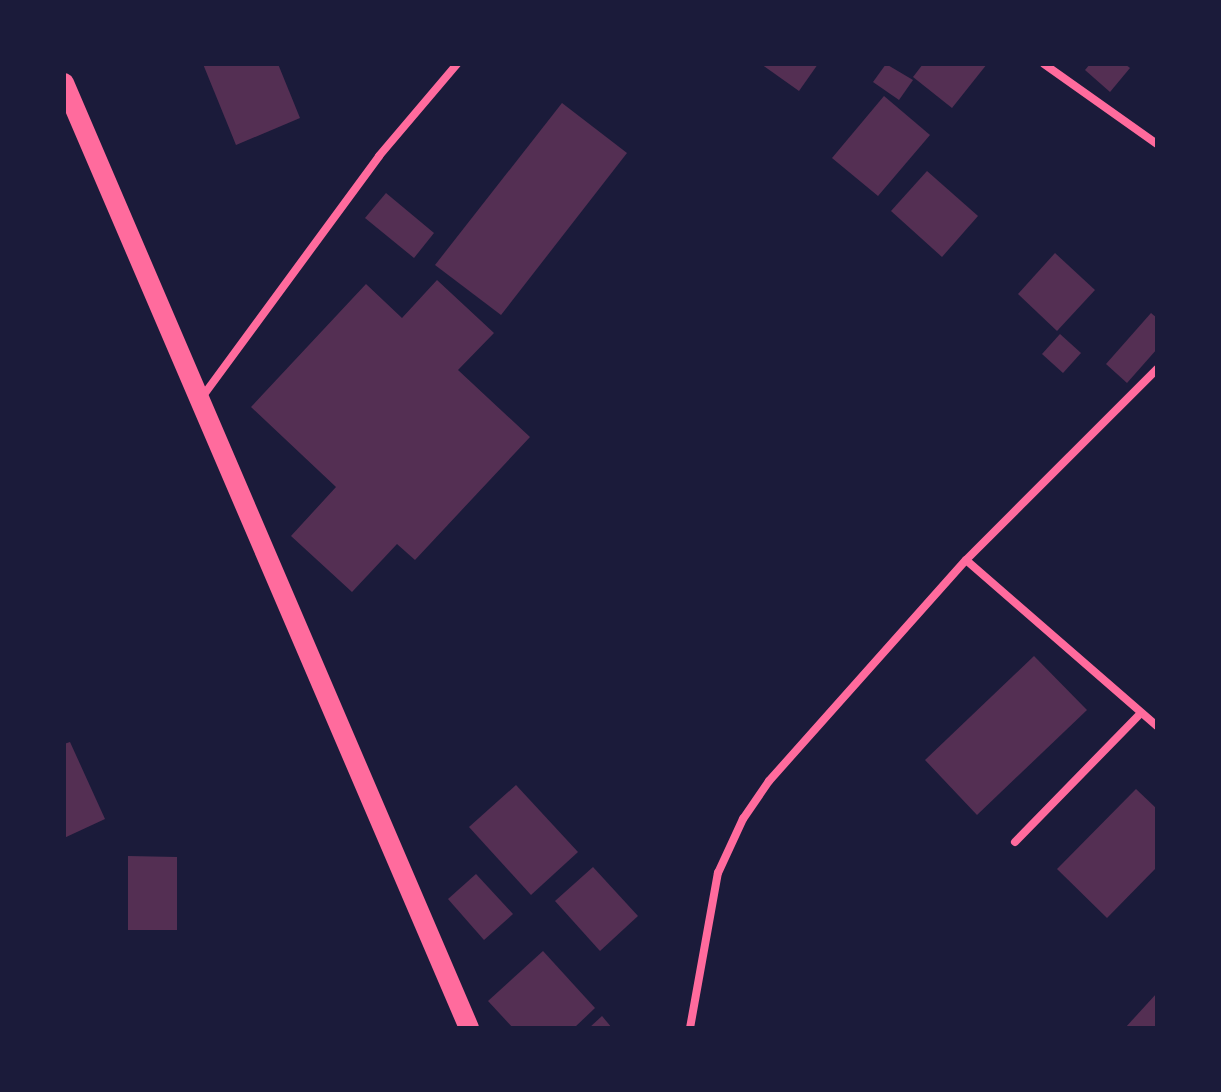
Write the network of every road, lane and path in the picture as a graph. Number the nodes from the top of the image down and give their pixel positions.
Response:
1 (457, 64) edge
2 (1044, 64) edge
3 (64, 83) edge
4 (1157, 144) edge
5 (1157, 369) edge
6 (199, 401) junction
7 (966, 560) junction
8 (1141, 713) junction
9 (1157, 726) edge
10 (1015, 842) dead end
11 (469, 1028) edge
12 (690, 1028) edge

1 - 6 street
2 - 4 street
3 - 6 main road
5 - 7 street
6 - 11 main road
7 - 8 street
7 - 12 street
8 - 9 street
8 - 10 street

